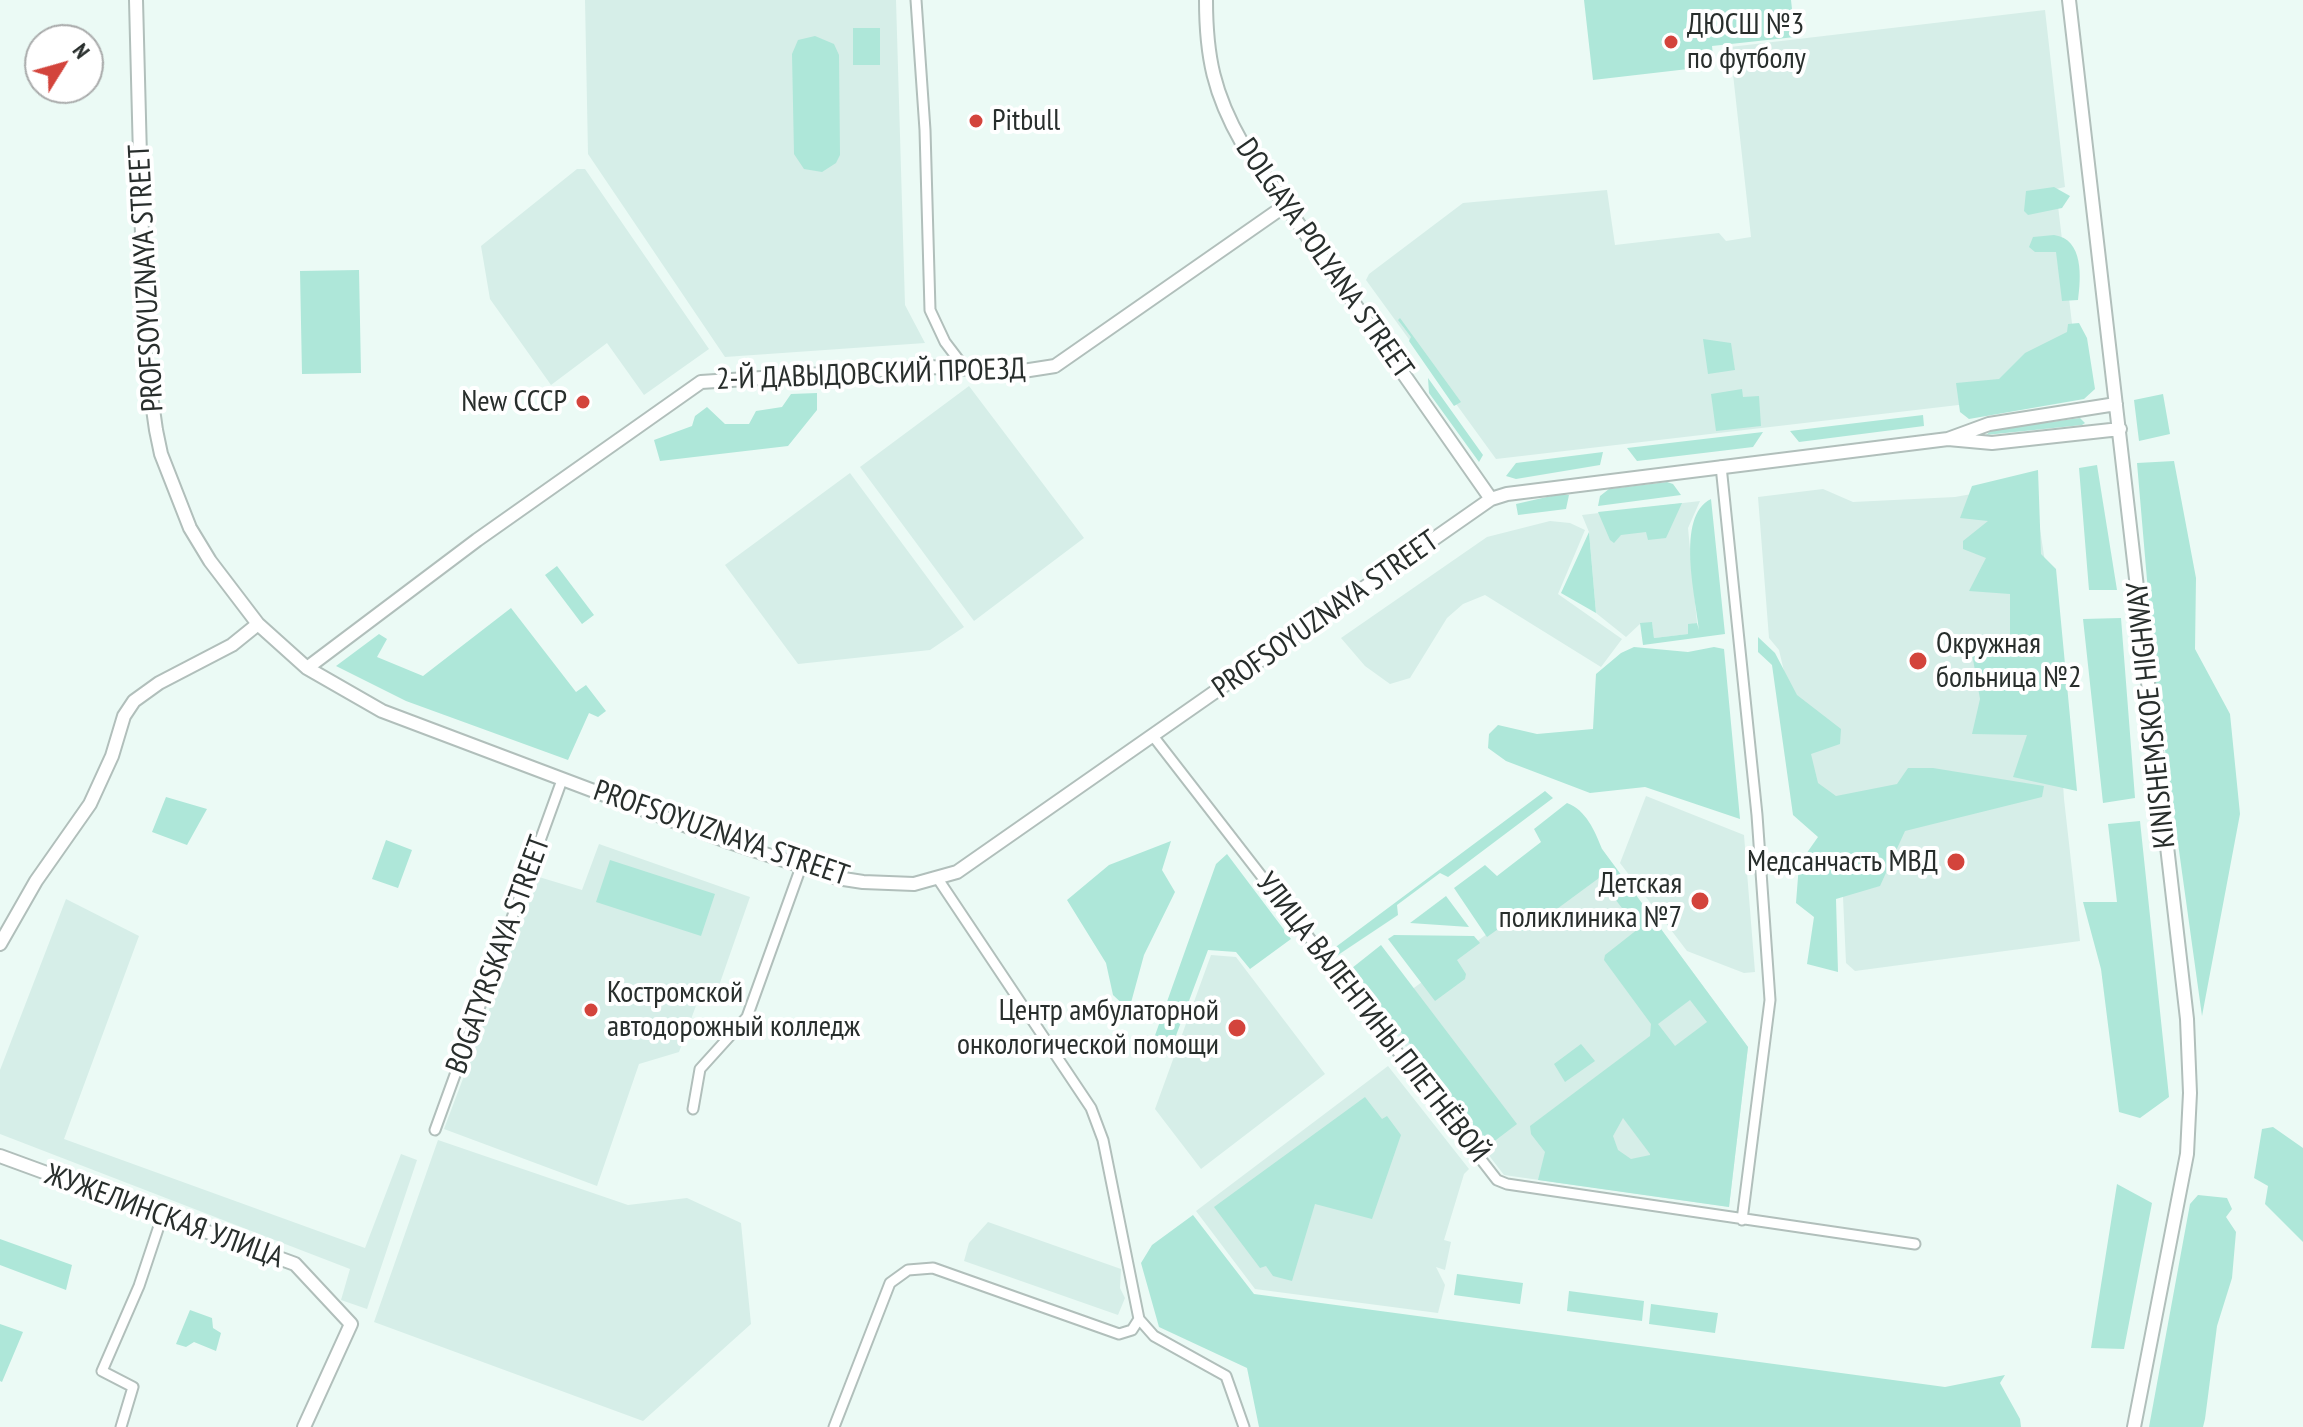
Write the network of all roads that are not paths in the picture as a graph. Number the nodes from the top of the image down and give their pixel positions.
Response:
1 (136, 0) edge
2 (916, 0) edge
3 (1206, 0) edge
4 (2069, 0) edge
5 (1286, 205) junction
6 (964, 367) junction
7 (2116, 404) junction
8 (2120, 429) junction
9 (1948, 439) junction
10 (1721, 466) junction
11 (1491, 499) junction
12 (258, 624) junction
13 (307, 668) junction
14 (1153, 736) junction
15 (562, 780) junction
16 (801, 867) junction
17 (938, 879) junction
18 (0, 944) edge
19 (693, 1109) dead end
20 (435, 1130) dead end
21 (0, 1156) edge
22 (162, 1217) junction
23 (1742, 1220) junction
24 (1915, 1244) dead end
25 (1139, 1319) junction
26 (121, 1427) edge
27 (304, 1427) edge
28 (834, 1427) edge
29 (1244, 1427) edge
30 (2134, 1427) edge

1 - 12 main road, PROFSOYUZNAYA STREET
2 - 6 street
3 - 5 main road, DOLGAYA POLYANA STREET
4 - 7 main road, KINISHEMSKOE HIGHWAY
5 - 6 main road, 2-Й ДАВЫДОВСКИЙ ПРОЕЗД
5 - 11 main road, DOLGAYA POLYANA STREET
6 - 13 main road, 2-Й ДАВЫДОВСКИЙ ПРОЕЗД
7 - 8 main road, KINISHEMSKOE HIGHWAY
7 - 9 main road
8 - 9 main road
8 - 30 main road, KINISHEMSKOE HIGHWAY
9 - 10 main road, PROFSOYUZNAYA STREET
10 - 11 main road, PROFSOYUZNAYA STREET
10 - 23 street
11 - 14 main road, PROFSOYUZNAYA STREET
12 - 13 main road, PROFSOYUZNAYA STREET
12 - 18 main road
13 - 15 main road, PROFSOYUZNAYA STREET
14 - 17 main road, PROFSOYUZNAYA STREET
14 - 23 street, УЛИЦА ВАЛЕНТИНЫ ПЛЕТНЁВОЙ
15 - 16 main road, PROFSOYUZNAYA STREET
15 - 20 street, BOGATYRSKAYA STREET
16 - 17 main road, PROFSOYUZNAYA STREET
16 - 19 street
17 - 25 street
21 - 22 main road, ЖУЖЕЛИНСКАЯ УЛИЦА
22 - 26 street
22 - 27 main road, ЖУЖЕЛИНСКАЯ УЛИЦА
23 - 24 street, УЛИЦА ВАЛЕНТИНЫ ПЛЕТНЁВОЙ
25 - 28 street
25 - 29 street

